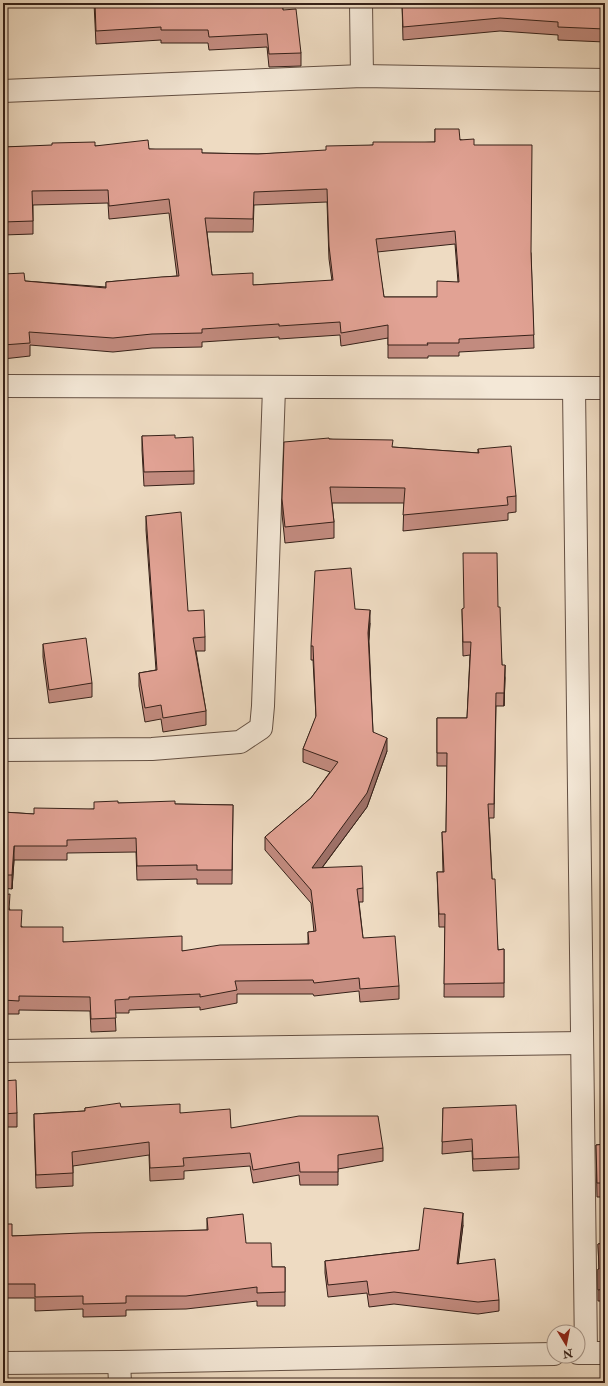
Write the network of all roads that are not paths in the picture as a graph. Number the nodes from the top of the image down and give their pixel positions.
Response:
1 (361, 3) edge
2 (362, 76) junction
3 (605, 80) edge
4 (3, 91) edge
5 (3, 386) edge
6 (274, 388) junction
7 (574, 388) junction
8 (605, 388) edge
9 (3, 750) edge
10 (582, 1042) junction
11 (3, 1051) edge
12 (590, 1353) edge
13 (546, 1354) edge
14 (3, 1363) edge
15 (120, 1373) edge

1 - 2 street
2 - 3 street
2 - 4 street
5 - 6 street
6 - 7 street
6 - 9 street
7 - 8 street
7 - 10 street
10 - 11 street
10 - 12 street
13 - 15 street
14 - 15 street

